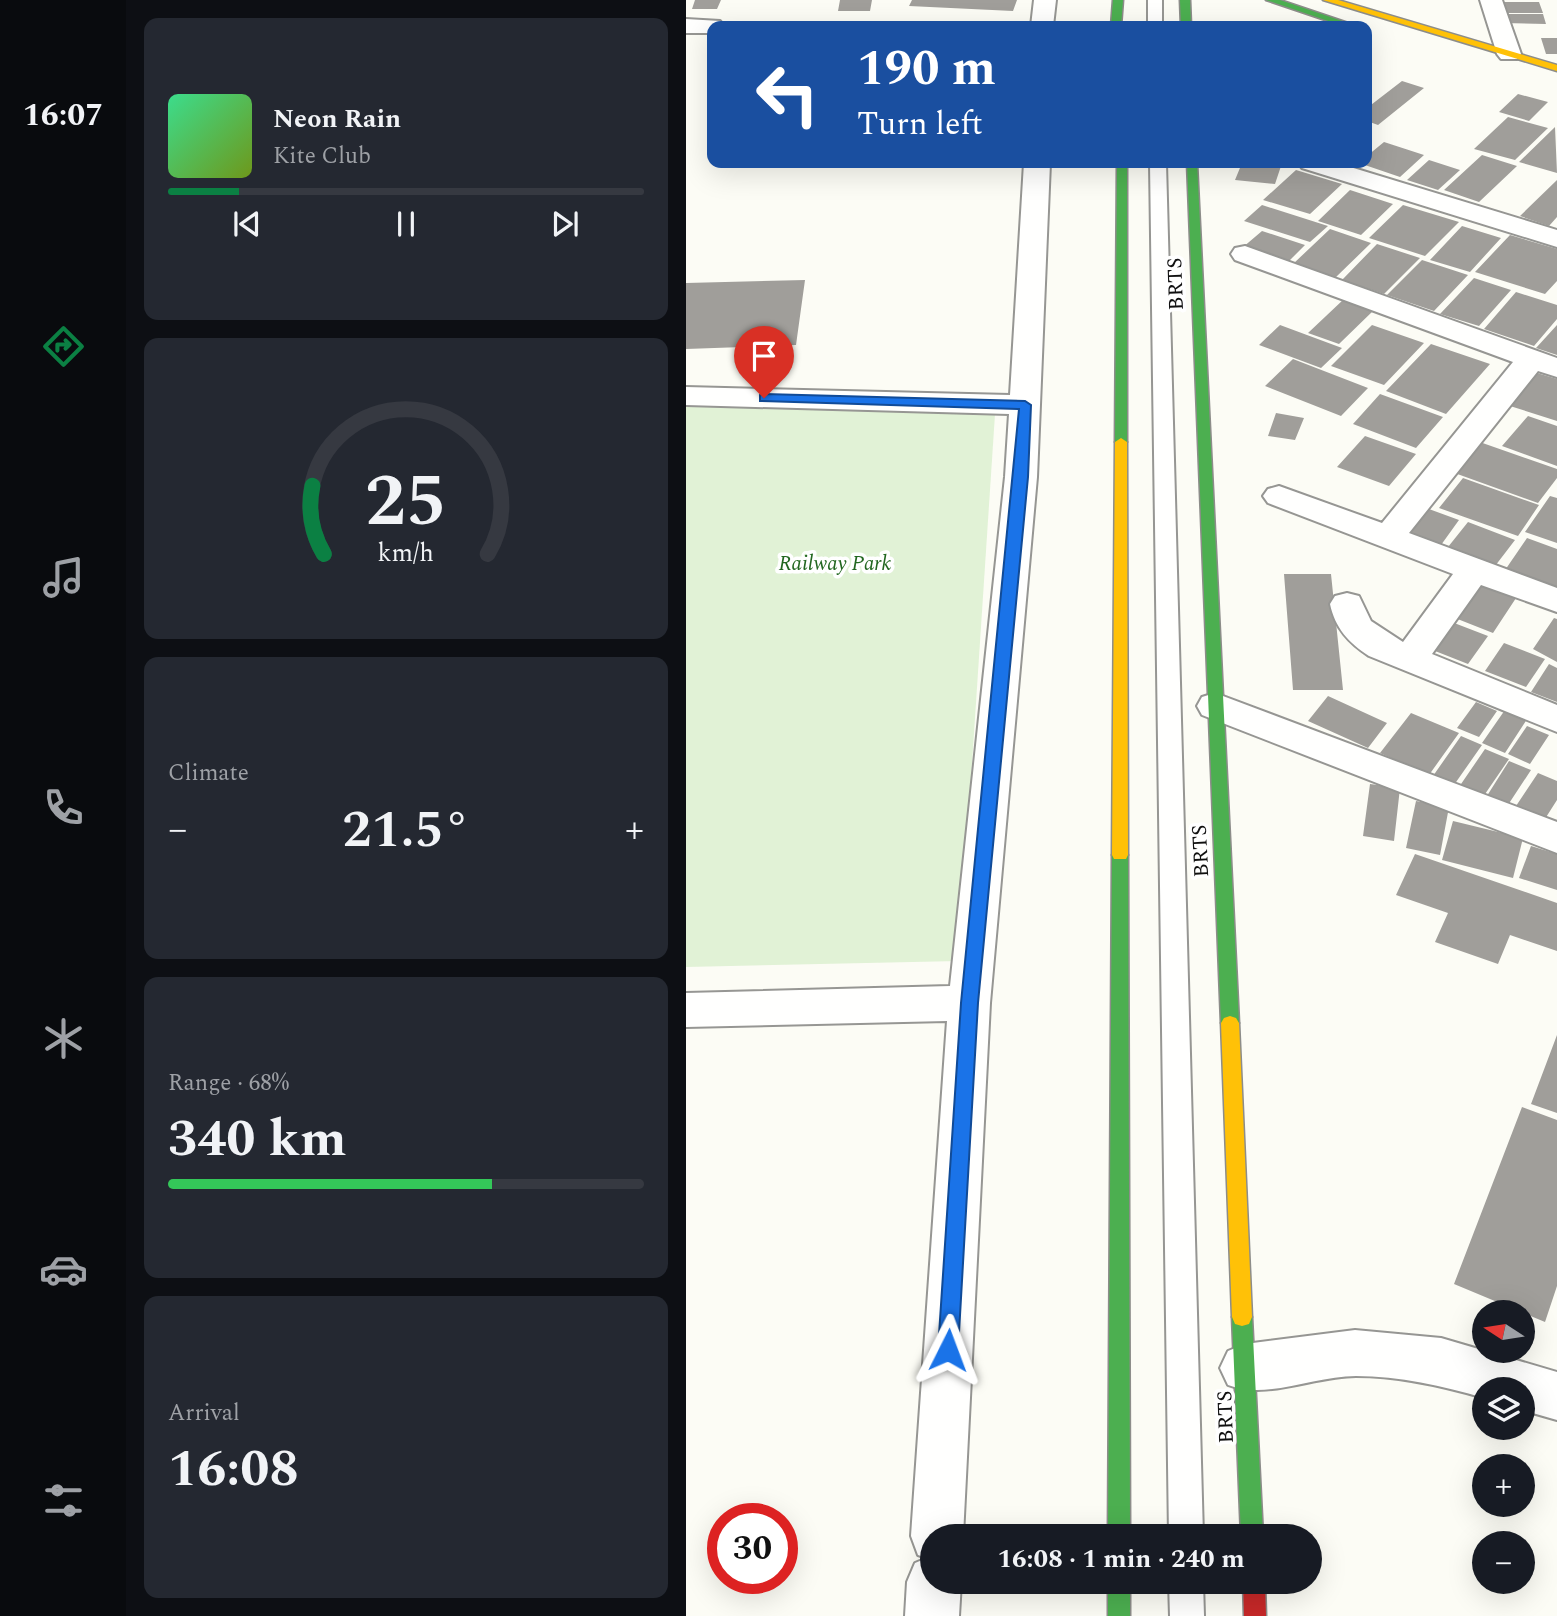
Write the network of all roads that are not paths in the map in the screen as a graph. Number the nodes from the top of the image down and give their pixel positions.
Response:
1 (1045, 0) edge
2 (1118, 0) edge
3 (1155, 0) edge
4 (1185, 0) edge
5 (1271, 0) edge
6 (1328, 0) edge
7 (1491, 0) edge
8 (1043, 21) edge
9 (1116, 21) edge
10 (1155, 21) edge
11 (1186, 21) edge
12 (1338, 21) edge
13 (686, 26) edge
14 (707, 26) edge
15 (1509, 54) junction
16 (1557, 68) edge
17 (1037, 168) edge
18 (1122, 168) edge
19 (1158, 168) edge
20 (1192, 168) edge
21 (1327, 168) edge
22 (1557, 239) edge
23 (1245, 254) dead end
24 (1544, 365) edge
25 (686, 396) edge
26 (1025, 405) junction
27 (1279, 496) dead end
28 (1388, 537) junction
29 (1474, 569) junction
30 (1557, 601) edge
31 (1347, 604) dead end
32 (1410, 659) junction
33 (1215, 706) junction
34 (1557, 719) edge
35 (1557, 838) edge
36 (969, 1003) junction
37 (686, 1010) edge
38 (1244, 1368) junction
39 (1557, 1396) edge
40 (938, 1524) edge
41 (1119, 1524) edge
42 (1185, 1524) edge
43 (1251, 1524) edge
44 (933, 1594) edge
45 (1119, 1594) edge
46 (1186, 1594) edge
47 (1254, 1594) edge
48 (932, 1616) edge
49 (1119, 1616) edge
50 (1187, 1616) edge
51 (1255, 1616) edge

1 - 8 street
2 - 9 main road
3 - 10 lane
4 - 11 main road
5 - 12 main road
6 - 15 main road
7 - 15 street
13 - 14 street
15 - 16 main road
17 - 26 street
18 - 41 main road
19 - 42 lane
20 - 33 main road, BRTS
21 - 22 street
23 - 24 street
24 - 28 street
25 - 26 street
26 - 36 street
27 - 28 street
28 - 29 street
29 - 30 street
29 - 32 street
31 - 32 street
32 - 34 street
33 - 35 street
33 - 38 main road, BRTS
36 - 37 street
36 - 40 street
38 - 39 street
38 - 43 main road, BRTS
44 - 48 street
45 - 49 main road
46 - 50 lane
47 - 51 main road

